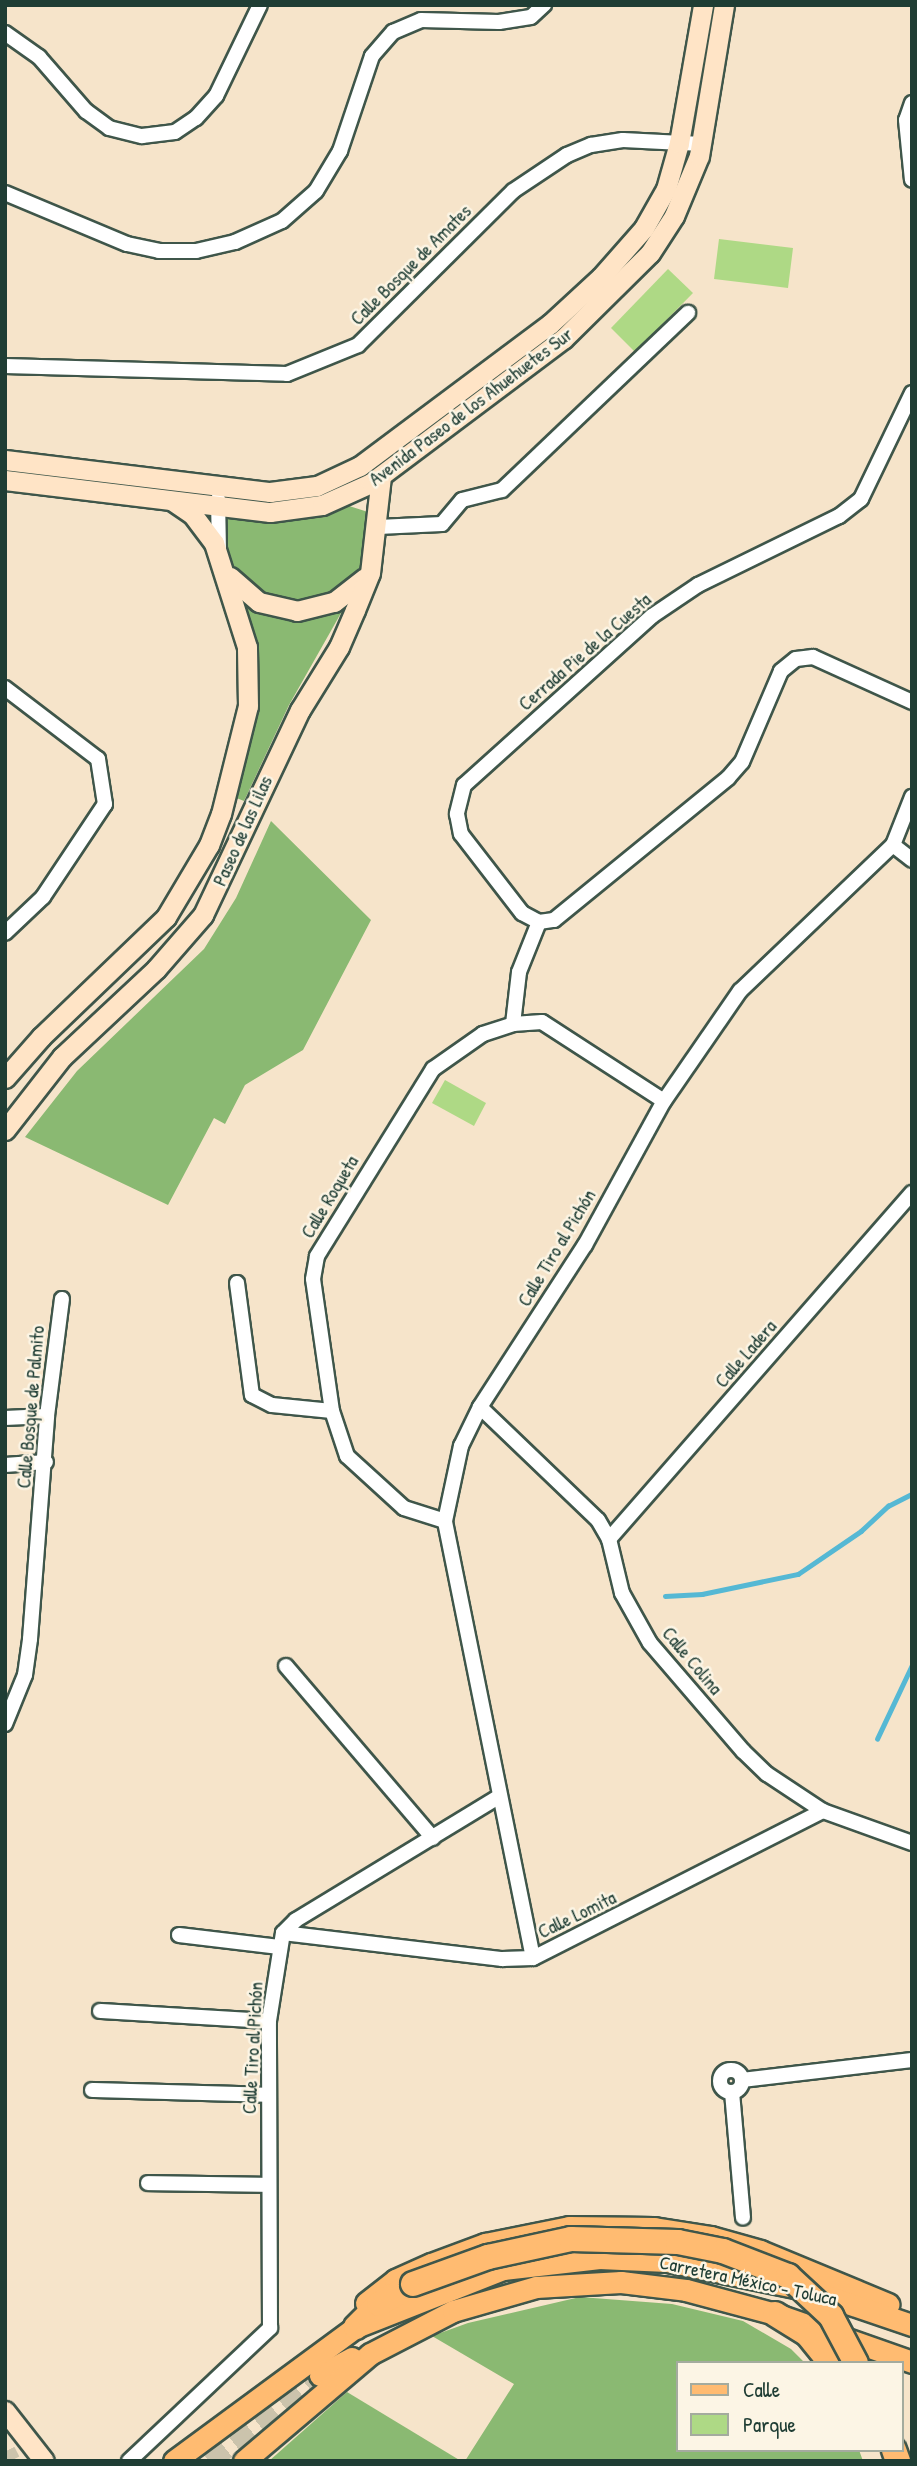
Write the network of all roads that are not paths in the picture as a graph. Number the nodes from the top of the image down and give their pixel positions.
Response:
1 (260, 5) edge
2 (544, 5) edge
3 (703, 5) edge
4 (724, 5) edge
5 (5, 33) edge
6 (912, 103) edge
7 (679, 143) junction
8 (702, 144) junction
9 (912, 180) edge
10 (5, 193) edge
11 (688, 313) dead end
12 (5, 366) edge
13 (912, 393) edge
14 (5, 460) edge
15 (381, 475) junction
16 (5, 480) edge
17 (218, 497) junction
18 (169, 498) junction
19 (378, 527) junction
20 (219, 554) junction
21 (370, 573) junction
22 (227, 574) junction
23 (5, 688) edge
24 (912, 702) edge
25 (912, 797) edge
26 (893, 845) junction
27 (912, 860) edge
28 (538, 922) junction
29 (5, 933) edge
30 (513, 1024) junction
31 (5, 1078) edge
32 (664, 1101) junction
33 (5, 1130) edge
34 (912, 1194) edge
35 (237, 1283) dead end
36 (62, 1299) dead end
37 (480, 1407) junction
38 (332, 1412) junction
39 (47, 1416) junction
40 (5, 1418) edge
41 (46, 1462) junction
42 (5, 1465) edge
43 (445, 1521) junction
44 (609, 1539) junction
45 (286, 1666) dead end
46 (5, 1724) edge
47 (498, 1797) junction
48 (823, 1811) junction
49 (433, 1838) junction
50 (912, 1843) edge
51 (179, 1935) dead end
52 (281, 1940) junction
53 (533, 1958) junction
54 (100, 2011) dead end
55 (270, 2021) junction
56 (912, 2060) edge
57 (742, 2080) junction
58 (92, 2090) dead end
59 (732, 2092) junction
60 (268, 2095) junction
61 (148, 2183) dead end
62 (269, 2185) junction
63 (743, 2218) dead end
64 (775, 2314) junction
65 (912, 2322) edge
66 (356, 2327) junction
67 (324, 2348) junction
68 (370, 2354) junction
69 (829, 2361) edge
70 (855, 2361) edge
71 (912, 2362) edge
72 (320, 2375) tunnel mouth
73 (5, 2411) edge
74 (44, 2461) edge
75 (129, 2461) edge
76 (174, 2461) edge
77 (244, 2461) edge

1 - 5 street
2 - 10 street
3 - 7 street, Avenida Paseo de los Ahuehuetes Sur
4 - 8 street, Avenida Paseo de los Ahuehuetes Sur
6 - 9 street
7 - 8 street, Calle Bosque de Amates
7 - 12 street, Calle Bosque de Amates
7 - 17 street, Avenida Paseo de los Ahuehuetes Sur
8 - 15 street, Avenida Paseo de los Ahuehuetes Sur
11 - 19 street
13 - 28 street, Cerrada Pie de la Cuesta
14 - 17 street, Avenida Paseo de los Ahuehuetes Sur
15 - 17 street, Avenida Paseo de los Ahuehuetes Sur
15 - 19 street, Paseo de las Lilas
16 - 18 street, Avenida Paseo de los Ahuehuetes Sur
17 - 18 street, Avenida Paseo de los Ahuehuetes Sur
17 - 20 street, Paseo de las Lilas
18 - 20 street, Paseo de las Lilas
19 - 21 street, Paseo de las Lilas
20 - 22 street, Paseo de las Lilas
21 - 22 street
21 - 33 street, Paseo de las Lilas
22 - 31 street, Paseo de las Lilas
23 - 29 street
24 - 28 street
25 - 26 street, Calle Tiro al Pichón
26 - 27 street
26 - 32 street, Calle Tiro al Pichón
28 - 30 street
30 - 32 street
30 - 38 street, Calle Roqueta
32 - 37 street, Calle Tiro al Pichón
34 - 44 street, Calle Ladera
35 - 38 street
36 - 39 street, Calle Bosque de Palmito
37 - 43 street, Calle Tiro al Pichón
37 - 44 street, Calle Colina
38 - 43 street, Calle Roqueta
39 - 40 street
39 - 41 street, Calle Bosque de Palmito
41 - 42 street
41 - 46 street, Calle Bosque de Palmito
43 - 47 street, Calle Tiro al Pichón
44 - 48 street, Calle Colina
45 - 49 street
47 - 49 street
47 - 53 street, Calle Tiro al Pichón
48 - 50 street, Calle Colina
48 - 53 street, Calle Lomita
49 - 52 street
51 - 52 street, Calle Lomita
52 - 53 street, Calle Lomita
52 - 55 street, Calle Tiro al Pichón
54 - 55 street
55 - 60 street, Calle Tiro al Pichón
56 - 57 street
57 - 59 street
57 - 59 street
58 - 60 street
59 - 63 street
60 - 62 street, Calle Tiro al Pichón
61 - 62 street
62 - 75 street, Calle Tiro al Pichón
64 - 68 main road, Carretera México - Toluca
64 - 69 highway
64 - 71 main road, Carretera México - Toluca
65 - 66 main road, Carretera México - Toluca
65 - 67 main road
66 - 67 main road, Carretera México - Toluca
66 - 70 highway, bridge
67 - 76 main road, Carretera México - Toluca
68 - 72 main road
68 - 77 main road, Carretera México - Toluca
73 - 74 street

